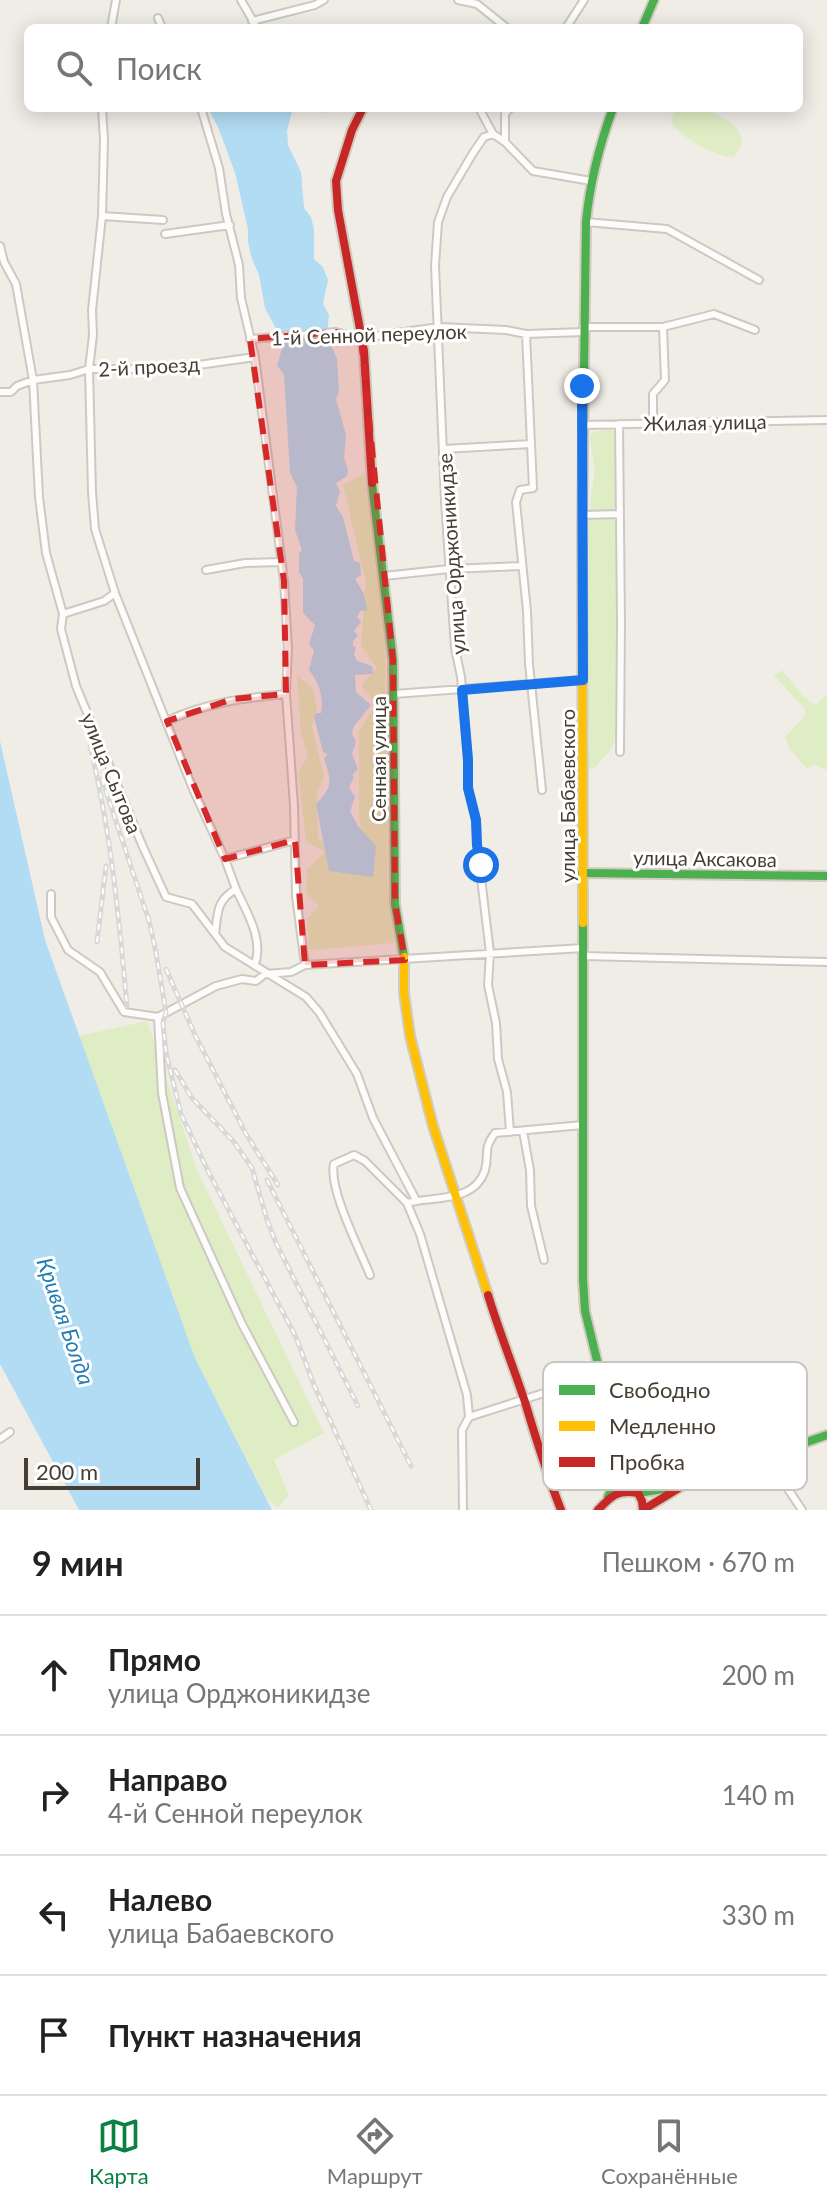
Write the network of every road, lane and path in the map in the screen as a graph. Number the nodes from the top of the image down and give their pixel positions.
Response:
1 (116, 0) edge
2 (241, 0) edge
3 (324, 0) edge
4 (458, 0) edge
5 (584, 0) edge
6 (654, 0) edge
7 (473, 1) edge
8 (158, 18) dead end
9 (252, 21) junction
10 (112, 24) edge
11 (160, 24) edge
12 (254, 24) edge
13 (502, 24) edge
14 (569, 24) edge
15 (644, 24) edge
16 (102, 112) edge
17 (202, 112) edge
18 (361, 112) edge
19 (481, 112) edge
20 (507, 112) edge
21 (612, 112) edge
22 (493, 134) junction
23 (505, 142) junction
24 (591, 181) junction
25 (102, 216) junction
26 (163, 220) dead end
27 (586, 222) junction
28 (230, 225) junction
29 (165, 234) dead end
30 (0, 246) edge
31 (759, 280) dead end
32 (439, 327) junction
33 (663, 327) junction
34 (583, 330) junction
35 (755, 330) dead end
36 (526, 334) junction
37 (361, 338) junction
38 (250, 339) junction
39 (255, 357) junction
40 (89, 369) junction
41 (33, 380) junction
42 (0, 392) edge
43 (827, 420) edge
44 (653, 422) junction
45 (619, 424) junction
46 (582, 425) junction
47 (531, 444) junction
48 (444, 449) junction
49 (620, 514) junction
50 (583, 515) junction
51 (281, 562) junction
52 (522, 566) junction
53 (449, 569) junction
54 (206, 570) dead end
55 (384, 576) junction
56 (115, 593) junction
57 (63, 614) junction
58 (583, 680) junction
59 (531, 683) junction
60 (462, 690) junction
61 (286, 694) junction
62 (394, 694) junction
63 (167, 721) junction
64 (620, 752) dead end
65 (542, 790) dead end
66 (295, 840) junction
67 (225, 859) junction
68 (582, 873) junction
69 (827, 876) edge
70 (236, 889) junction
71 (51, 894) dead end
72 (215, 934) junction
73 (583, 952) junction
74 (490, 953) junction
75 (405, 960) junction
76 (827, 962) edge
77 (255, 964) junction
78 (305, 965) junction
79 (269, 973) junction
80 (158, 1017) junction
81 (583, 1125) junction
82 (523, 1131) junction
83 (510, 1132) junction
84 (457, 1196) junction
85 (416, 1200) junction
86 (407, 1203) junction
87 (544, 1260) dead end
88 (370, 1275) dead end
89 (597, 1362) edge
90 (543, 1394) edge
91 (524, 1400) junction
92 (469, 1417) junction
93 (294, 1422) dead end
94 (10, 1432) dead end
95 (827, 1435) edge
96 (0, 1439) edge
97 (807, 1442) edge
98 (543, 1463) edge
99 (553, 1490) edge
100 (637, 1490) edge
101 (661, 1490) edge
102 (673, 1490) edge
103 (674, 1490) edge
104 (789, 1490) edge
105 (638, 1493) junction
106 (604, 1505) edge
107 (463, 1510) edge
108 (561, 1510) edge
109 (643, 1510) edge
110 (659, 1510) edge
111 (802, 1510) edge

1 - 10 street
2 - 9 street
3 - 9 street
4 - 7 street
5 - 14 street
6 - 15 main road
7 - 13 street
8 - 11 street
9 - 12 street
16 - 25 street
17 - 28 street
18 - 37 main road, Сенная улица
19 - 22 street
20 - 23 street
21 - 24 main road, улица Бабаевского
22 - 23 street
22 - 32 street, улица Орджоникидзе
23 - 24 street
24 - 27 main road, улица Бабаевского
25 - 26 street
25 - 40 street
27 - 31 street
27 - 34 main road, улица Бабаевского
28 - 29 street
28 - 38 street
30 - 41 street, улица Сытова
32 - 36 street, 1-й Сенной переулок
32 - 37 street, 1-й Сенной переулок
32 - 48 street, улица Орджоникидзе
33 - 34 street, 1-й Сенной переулок
33 - 35 street, 1-й Сенной переулок
33 - 44 street
34 - 36 street, 1-й Сенной переулок
34 - 46 main road, улица Бабаевского
36 - 47 street
37 - 38 street, 1-й Сенной переулок
37 - 55 main road, Сенная улица
38 - 39 street
39 - 40 street, 2-й проезд
39 - 51 street
40 - 41 street, 2-й проезд
40 - 56 street
41 - 42 street, 2-й проезд
41 - 57 street, улица Сытова
43 - 44 street, Жилая улица
44 - 45 street, Жилая улица
45 - 46 street, Жилая улица
45 - 49 street
46 - 50 main road, улица Бабаевского
47 - 48 street
47 - 52 street
48 - 53 street, улица Орджоникидзе
49 - 50 street
49 - 64 street
50 - 58 main road, улица Бабаевского
51 - 54 street
51 - 61 street
52 - 53 street
52 - 59 street
53 - 55 street
53 - 60 street, улица Орджоникидзе
55 - 62 main road, Сенная улица
56 - 57 street
56 - 63 street
57 - 72 street, улица Сытова
58 - 59 street
58 - 68 main road, улица Бабаевского
59 - 60 street
59 - 65 street
60 - 62 street
60 - 74 street, улица Орджоникидзе
61 - 63 street
61 - 66 street
62 - 75 main road, Сенная улица
63 - 67 street
66 - 67 street
66 - 78 street
67 - 70 street
68 - 69 main road, улица Аксакова
68 - 73 main road, улица Бабаевского
70 - 72 street
70 - 77 street
71 - 80 street
72 - 77 street, улица Сытова
73 - 74 street
73 - 76 street
73 - 81 main road, улица Бабаевского
74 - 75 street
74 - 83 street, улица Орджоникидзе
75 - 78 street
75 - 84 main road, Сенная улица
77 - 79 street, улица Сытова
78 - 79 street
79 - 80 street
79 - 85 street, улица Сытова
80 - 93 street
81 - 82 street
81 - 89 main road, улица Бабаевского
82 - 83 street
82 - 87 street
83 - 84 street
84 - 85 street
84 - 91 main road, Сенная улица
85 - 86 street
86 - 88 street
86 - 92 street
90 - 91 street
91 - 92 street
91 - 98 main road, Сенная улица
92 - 107 street
94 - 96 street
95 - 97 main road
99 - 108 main road, Сенная улица
100 - 105 main road
101 - 105 main road
102 - 109 main road
103 - 110 main road
104 - 111 street
105 - 106 main road
105 - 109 main road

